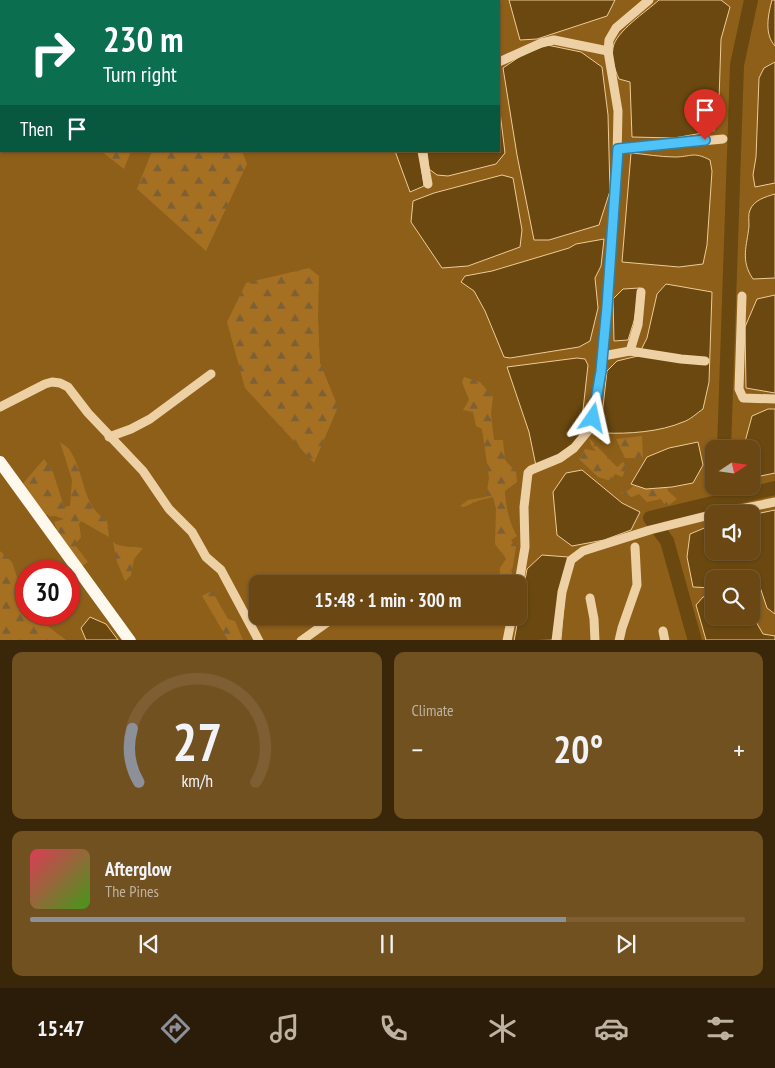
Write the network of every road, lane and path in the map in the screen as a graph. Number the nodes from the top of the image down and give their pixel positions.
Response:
1 (649, 0) edge
2 (608, 51) junction
3 (500, 62) edge
4 (723, 139) dead end
5 (618, 149) junction
6 (422, 152) edge
7 (428, 184) dead end
8 (641, 292) dead end
9 (742, 296) dead end
10 (630, 351) junction
11 (603, 356) junction
12 (705, 361) dead end
13 (211, 374) dead end
14 (775, 400) edge
15 (0, 407) edge
16 (110, 437) junction
17 (0, 462) edge
18 (775, 502) edge
19 (760, 505) edge
20 (705, 516) edge
21 (635, 546) dead end
22 (520, 575) edge
23 (590, 598) dead end
24 (323, 625) edge
25 (510, 625) edge
26 (663, 631) dead end
27 (130, 640) edge
28 (259, 640) edge
29 (301, 640) edge
30 (507, 640) edge
31 (556, 640) edge
32 (595, 640) edge
33 (619, 640) edge
34 (664, 640) edge

1 - 2 street
2 - 3 street
2 - 5 street
4 - 5 street
5 - 11 street
6 - 7 street
8 - 10 street
9 - 14 street
10 - 11 street
10 - 12 street
11 - 22 street
13 - 16 street
15 - 16 street
16 - 28 street
17 - 27 main road
18 - 19 street
20 - 31 street
21 - 33 street
23 - 32 street
24 - 29 street
25 - 30 street
26 - 34 street

